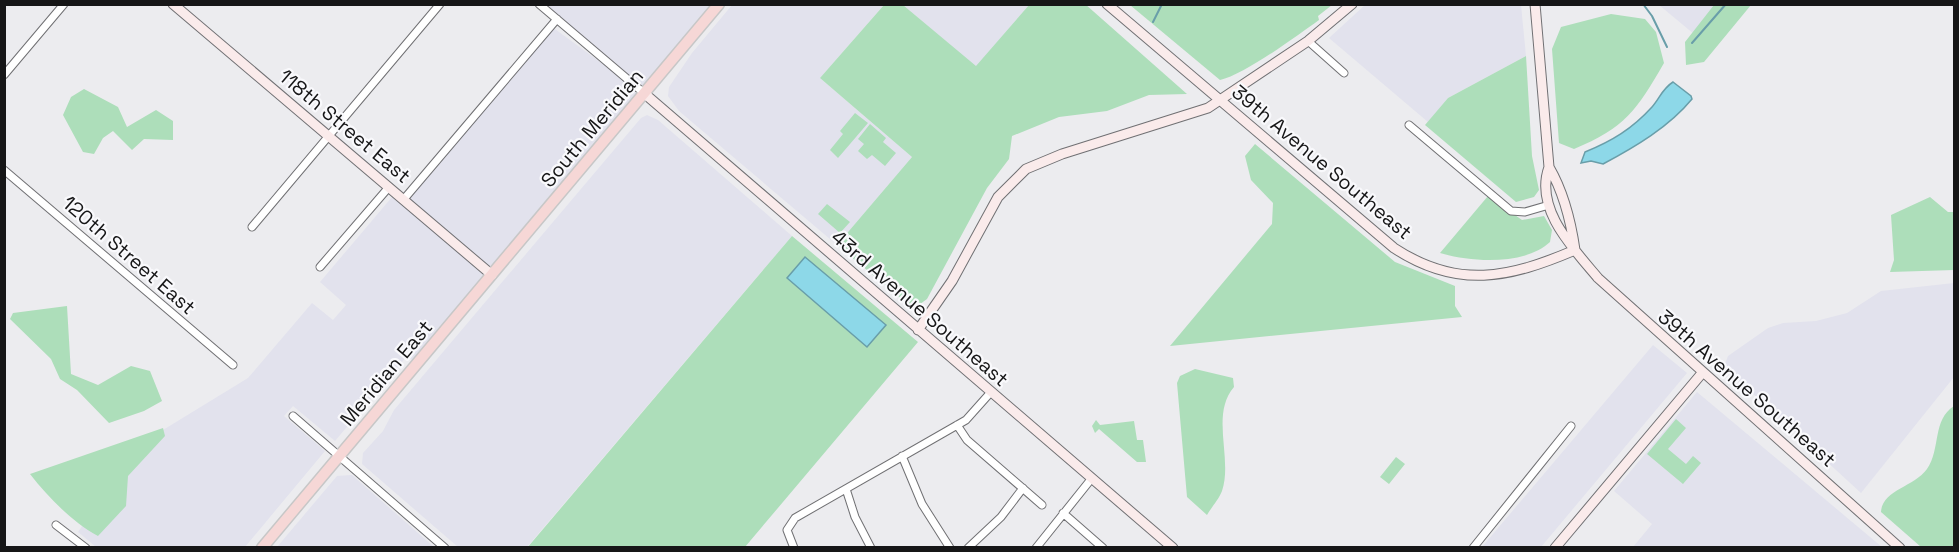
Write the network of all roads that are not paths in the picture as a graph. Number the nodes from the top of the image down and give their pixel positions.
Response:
1 (64, 4) edge
2 (173, 4) edge
3 (440, 4) edge
4 (539, 4) edge
5 (719, 4) edge
6 (1107, 4) edge
7 (1352, 4) edge
8 (1535, 4) edge
9 (557, 20) junction
10 (1308, 41) junction
11 (1344, 73) dead end
12 (4, 75) edge
13 (645, 94) junction
14 (1220, 101) junction
15 (1409, 125) dead end
16 (329, 136) junction
17 (1549, 167) junction
18 (4, 170) edge
19 (389, 187) junction
20 (404, 199) junction
21 (1549, 205) junction
22 (252, 227) dead end
23 (1575, 250) junction
24 (320, 267) dead end
25 (492, 275) junction
26 (918, 330) junction
27 (233, 365) dead end
28 (1703, 372) junction
29 (991, 392) junction
30 (293, 416) dead end
31 (957, 425) junction
32 (1571, 426) dead end
33 (339, 456) junction
34 (902, 456) junction
35 (1092, 478) junction
36 (1023, 488) junction
37 (846, 489) junction
38 (1042, 505) dead end
39 (1063, 513) junction
40 (56, 525) dead end
41 (86, 548) edge
42 (262, 548) edge
43 (445, 548) edge
44 (794, 548) edge
45 (871, 548) edge
46 (950, 548) edge
47 (968, 548) edge
48 (1036, 548) edge
49 (1103, 548) edge
50 (1173, 548) edge
51 (1473, 548) edge
52 (1555, 548) edge
53 (1900, 548) edge

1 - 12 street
2 - 16 street, 118th Street East
3 - 16 street
4 - 9 street
5 - 13 main road, South Meridian
6 - 14 street, 39th Avenue Southeast
7 - 10 street
8 - 17 street
9 - 13 street
9 - 20 street
10 - 11 street
10 - 14 street
13 - 25 main road, South Meridian
13 - 26 street, 43rd Avenue Southeast
14 - 23 street, 39th Avenue Southeast
14 - 26 street
15 - 21 street
16 - 19 street, 118th Street East
16 - 22 street
17 - 21 street, 39th Avenue Southeast
17 - 23 street, 39th Avenue Southeast
18 - 27 street, 120th Street East
19 - 20 street, 118th Street East
19 - 24 street
20 - 25 street, 118th Street East
21 - 23 street, 39th Avenue Southeast
23 - 28 street, 39th Avenue Southeast
25 - 33 main road, Meridian East
26 - 29 street, 43rd Avenue Southeast
28 - 52 street
28 - 53 street, 39th Avenue Southeast
29 - 31 street
29 - 35 street, 43rd Avenue Southeast
30 - 33 street
31 - 34 street
31 - 36 street
32 - 51 street
33 - 42 main road, Meridian East
33 - 43 street
34 - 37 street
34 - 46 street
35 - 39 street
35 - 50 street, 43rd Avenue Southeast
36 - 38 street
36 - 47 street
37 - 44 street
37 - 45 street
39 - 48 street
39 - 49 street
40 - 41 street

